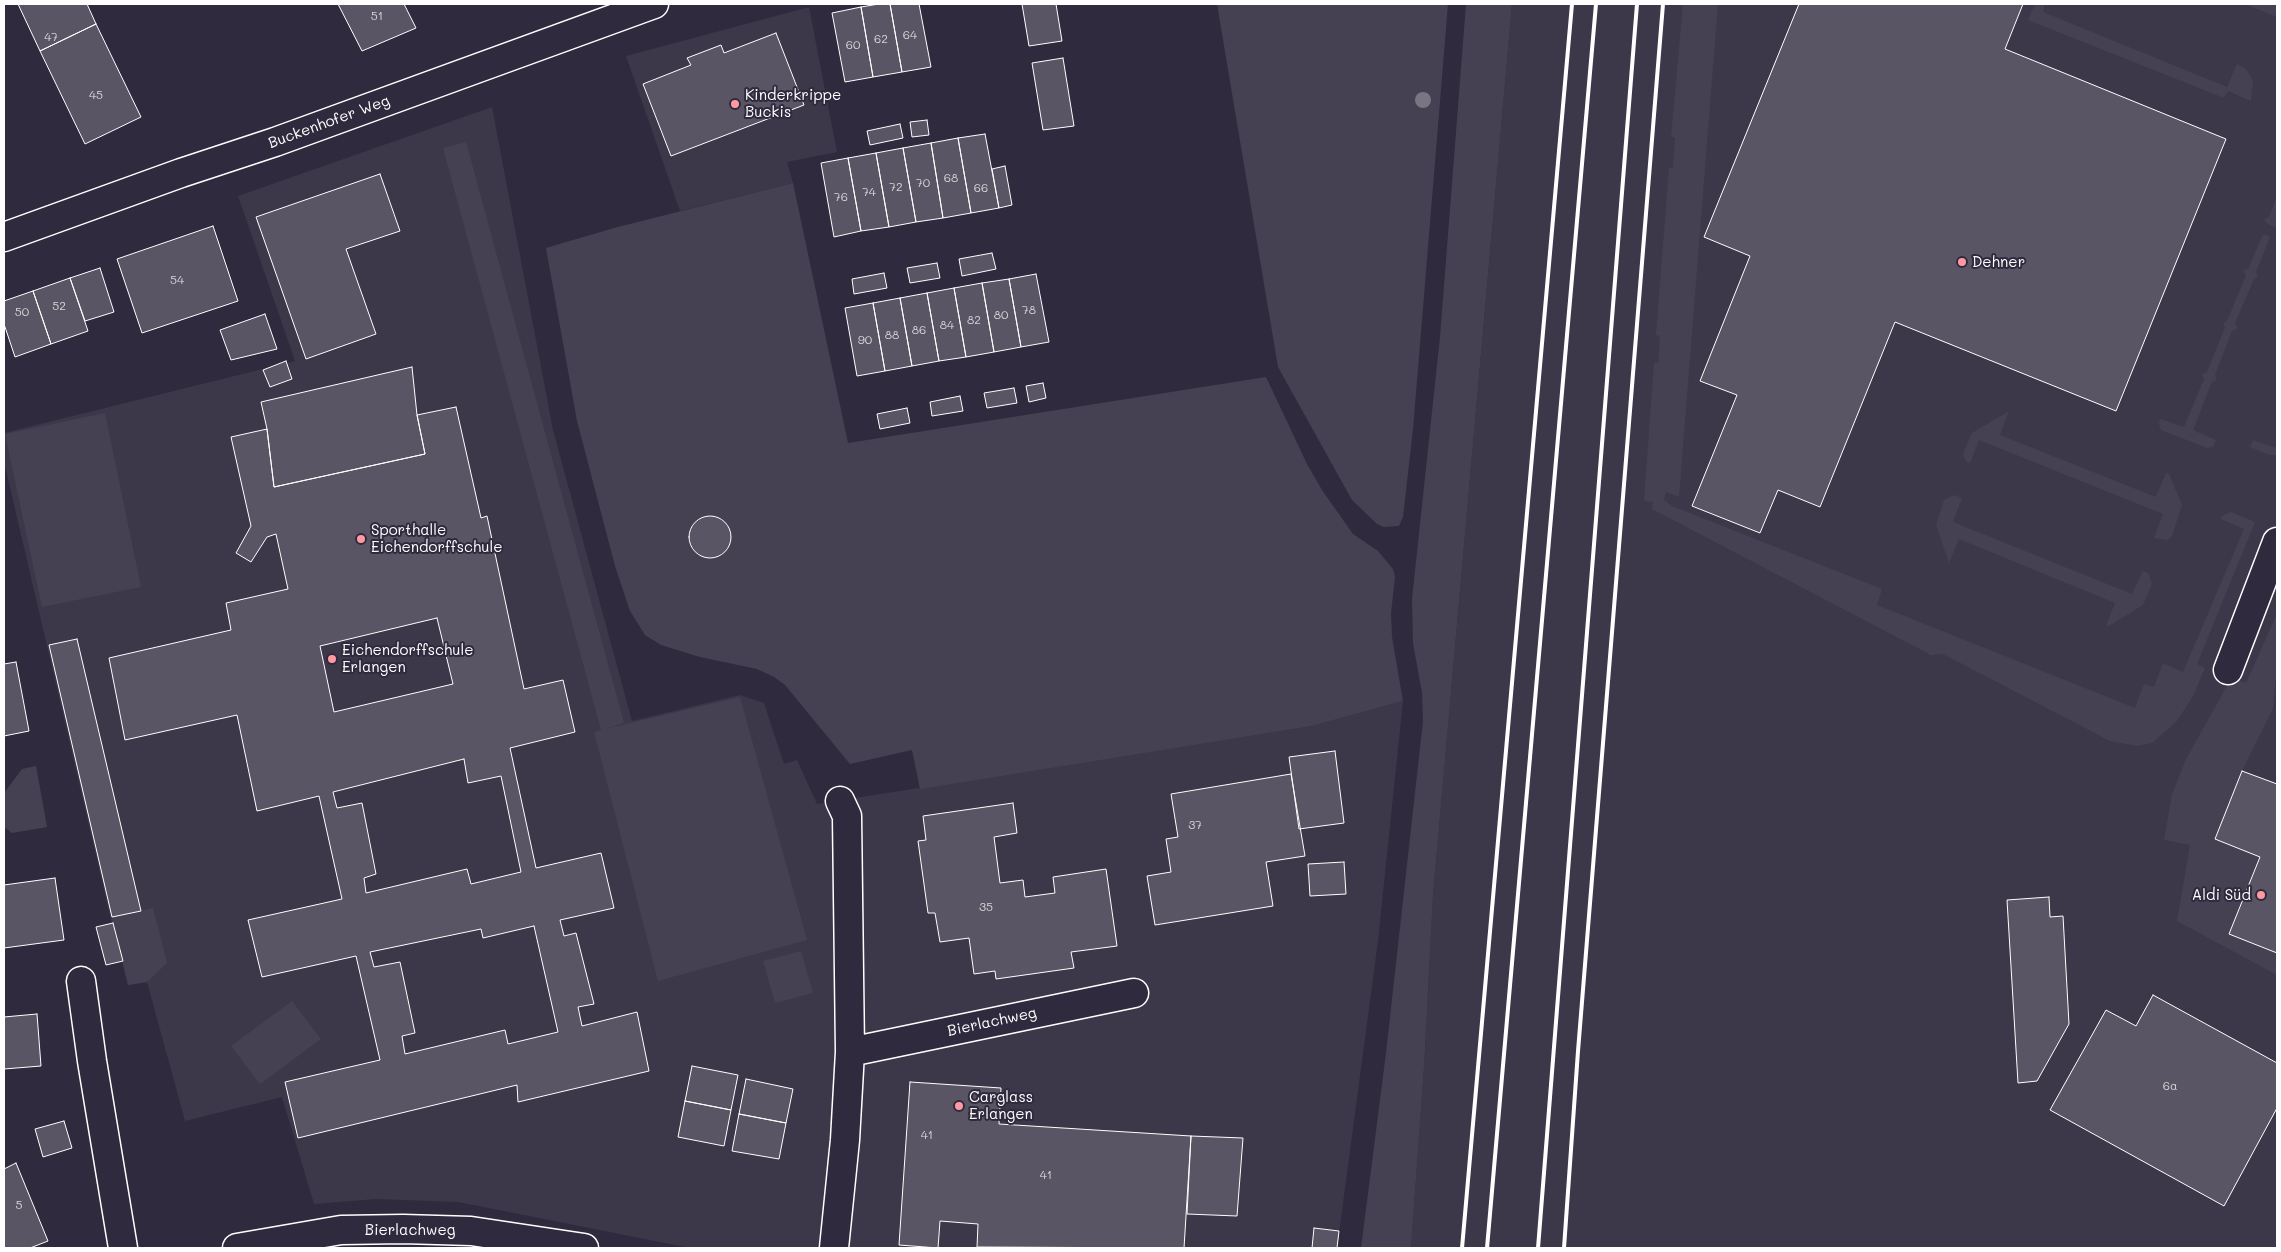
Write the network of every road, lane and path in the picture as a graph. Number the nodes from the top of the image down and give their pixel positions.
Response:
1 (654, 4) edge
2 (4, 237) edge
3 (2277, 542) edge
4 (2228, 670) dead end
5 (840, 801) dead end
6 (81, 981) dead end
7 (1134, 993) dead end
8 (850, 1052) junction
9 (123, 1248) edge
10 (237, 1248) edge
11 (584, 1248) edge
12 (834, 1248) edge

1 - 2 street, Buckenhofer Weg
3 - 4 street
5 - 8 street
6 - 9 street
7 - 8 street, Bierlachweg
8 - 12 street
10 - 11 street, Bierlachweg

